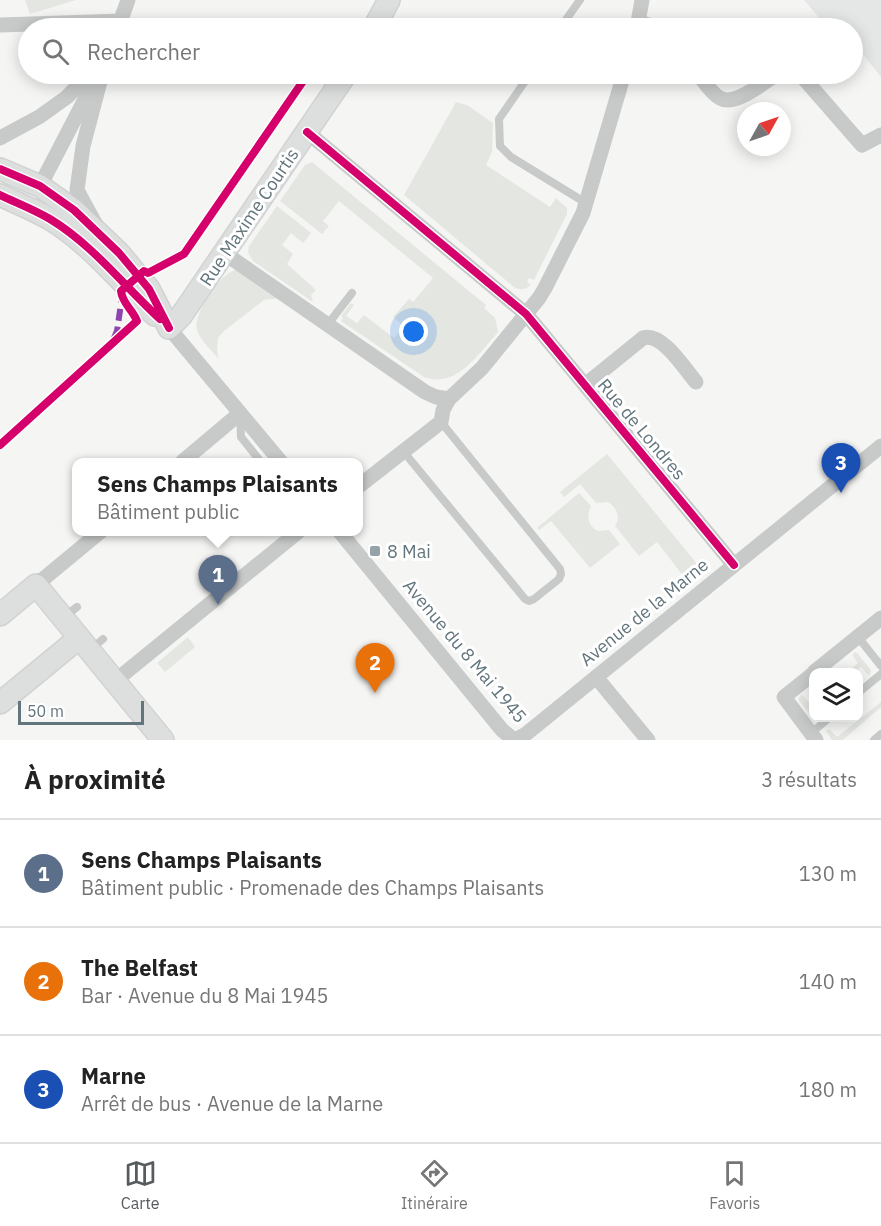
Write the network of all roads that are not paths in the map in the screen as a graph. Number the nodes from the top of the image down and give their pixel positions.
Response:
1 (128, 0) edge
2 (389, 0) edge
3 (580, 0) edge
4 (642, 0) edge
5 (122, 18) edge
6 (379, 18) edge
7 (567, 18) edge
8 (639, 18) edge
9 (0, 25) edge
10 (18, 25) edge
11 (79, 84) edge
12 (93, 84) edge
13 (99, 84) edge
14 (339, 84) edge
15 (523, 84) edge
16 (621, 84) edge
17 (707, 84) edge
18 (761, 84) edge
19 (809, 84) edge
20 (307, 132) junction
21 (881, 135) edge
22 (0, 138) edge
23 (0, 169) edge
24 (40, 186) junction
25 (0, 195) edge
26 (70, 196) junction
27 (586, 203) junction
28 (41, 214) junction
29 (224, 253) junction
30 (352, 293) dead end
31 (526, 314) junction
32 (328, 324) junction
33 (169, 327) junction
34 (696, 382) dead end
35 (585, 385) junction
36 (449, 399) junction
37 (239, 414) junction
38 (441, 422) junction
39 (881, 446) edge
40 (403, 451) junction
41 (187, 458) edge
42 (255, 458) edge
43 (277, 458) edge
44 (363, 483) edge
45 (94, 536) edge
46 (292, 536) edge
47 (344, 536) edge
48 (734, 565) junction
49 (36, 585) junction
50 (0, 615) edge
51 (881, 618) edge
52 (858, 637) junction
53 (91, 642) junction
54 (881, 666) edge
55 (820, 668) edge
56 (881, 674) edge
57 (596, 677) junction
58 (809, 677) edge
59 (115, 681) junction
60 (863, 689) edge
61 (0, 703) edge
62 (826, 722) edge
63 (881, 734) edge
64 (815, 738) edge
65 (163, 740) edge
66 (515, 740) edge
67 (648, 740) edge
68 (874, 740) edge

1 - 5 street
2 - 6 street
3 - 7 lane
4 - 8 street
9 - 10 street
11 - 22 street
12 - 24 street
13 - 26 street
14 - 20 street, Rue Maxime Courtis
15 - 27 lane
16 - 27 street
17 - 18 street
19 - 21 street
20 - 29 street, Rue Maxime Courtis
20 - 31 street, Rue de Londres
23 - 24 street
24 - 26 street
24 - 28 street
25 - 28 street
26 - 28 street
26 - 33 street
27 - 31 street
28 - 33 street
29 - 32 street
29 - 33 street, Rue Maxime Courtis
30 - 32 lane
31 - 35 street, Rue de Londres
31 - 36 street
32 - 36 street
33 - 37 street
34 - 35 street
35 - 48 street, Rue de Londres
36 - 38 street
37 - 41 street
37 - 42 lane
37 - 43 street
38 - 40 street
38 - 40 lane
39 - 48 street, Avenue de la Marne
40 - 44 street
45 - 49 street
46 - 59 street
47 - 66 street, Avenue du 8 Mai 1945
48 - 57 street, Avenue de la Marne
49 - 50 street
49 - 53 street
51 - 52 street
52 - 54 lane
52 - 55 street
53 - 59 street
53 - 61 street
56 - 60 lane
57 - 66 street, Avenue de la Marne
57 - 67 street
58 - 64 street
59 - 65 street
62 - 64 lane
63 - 68 lane

